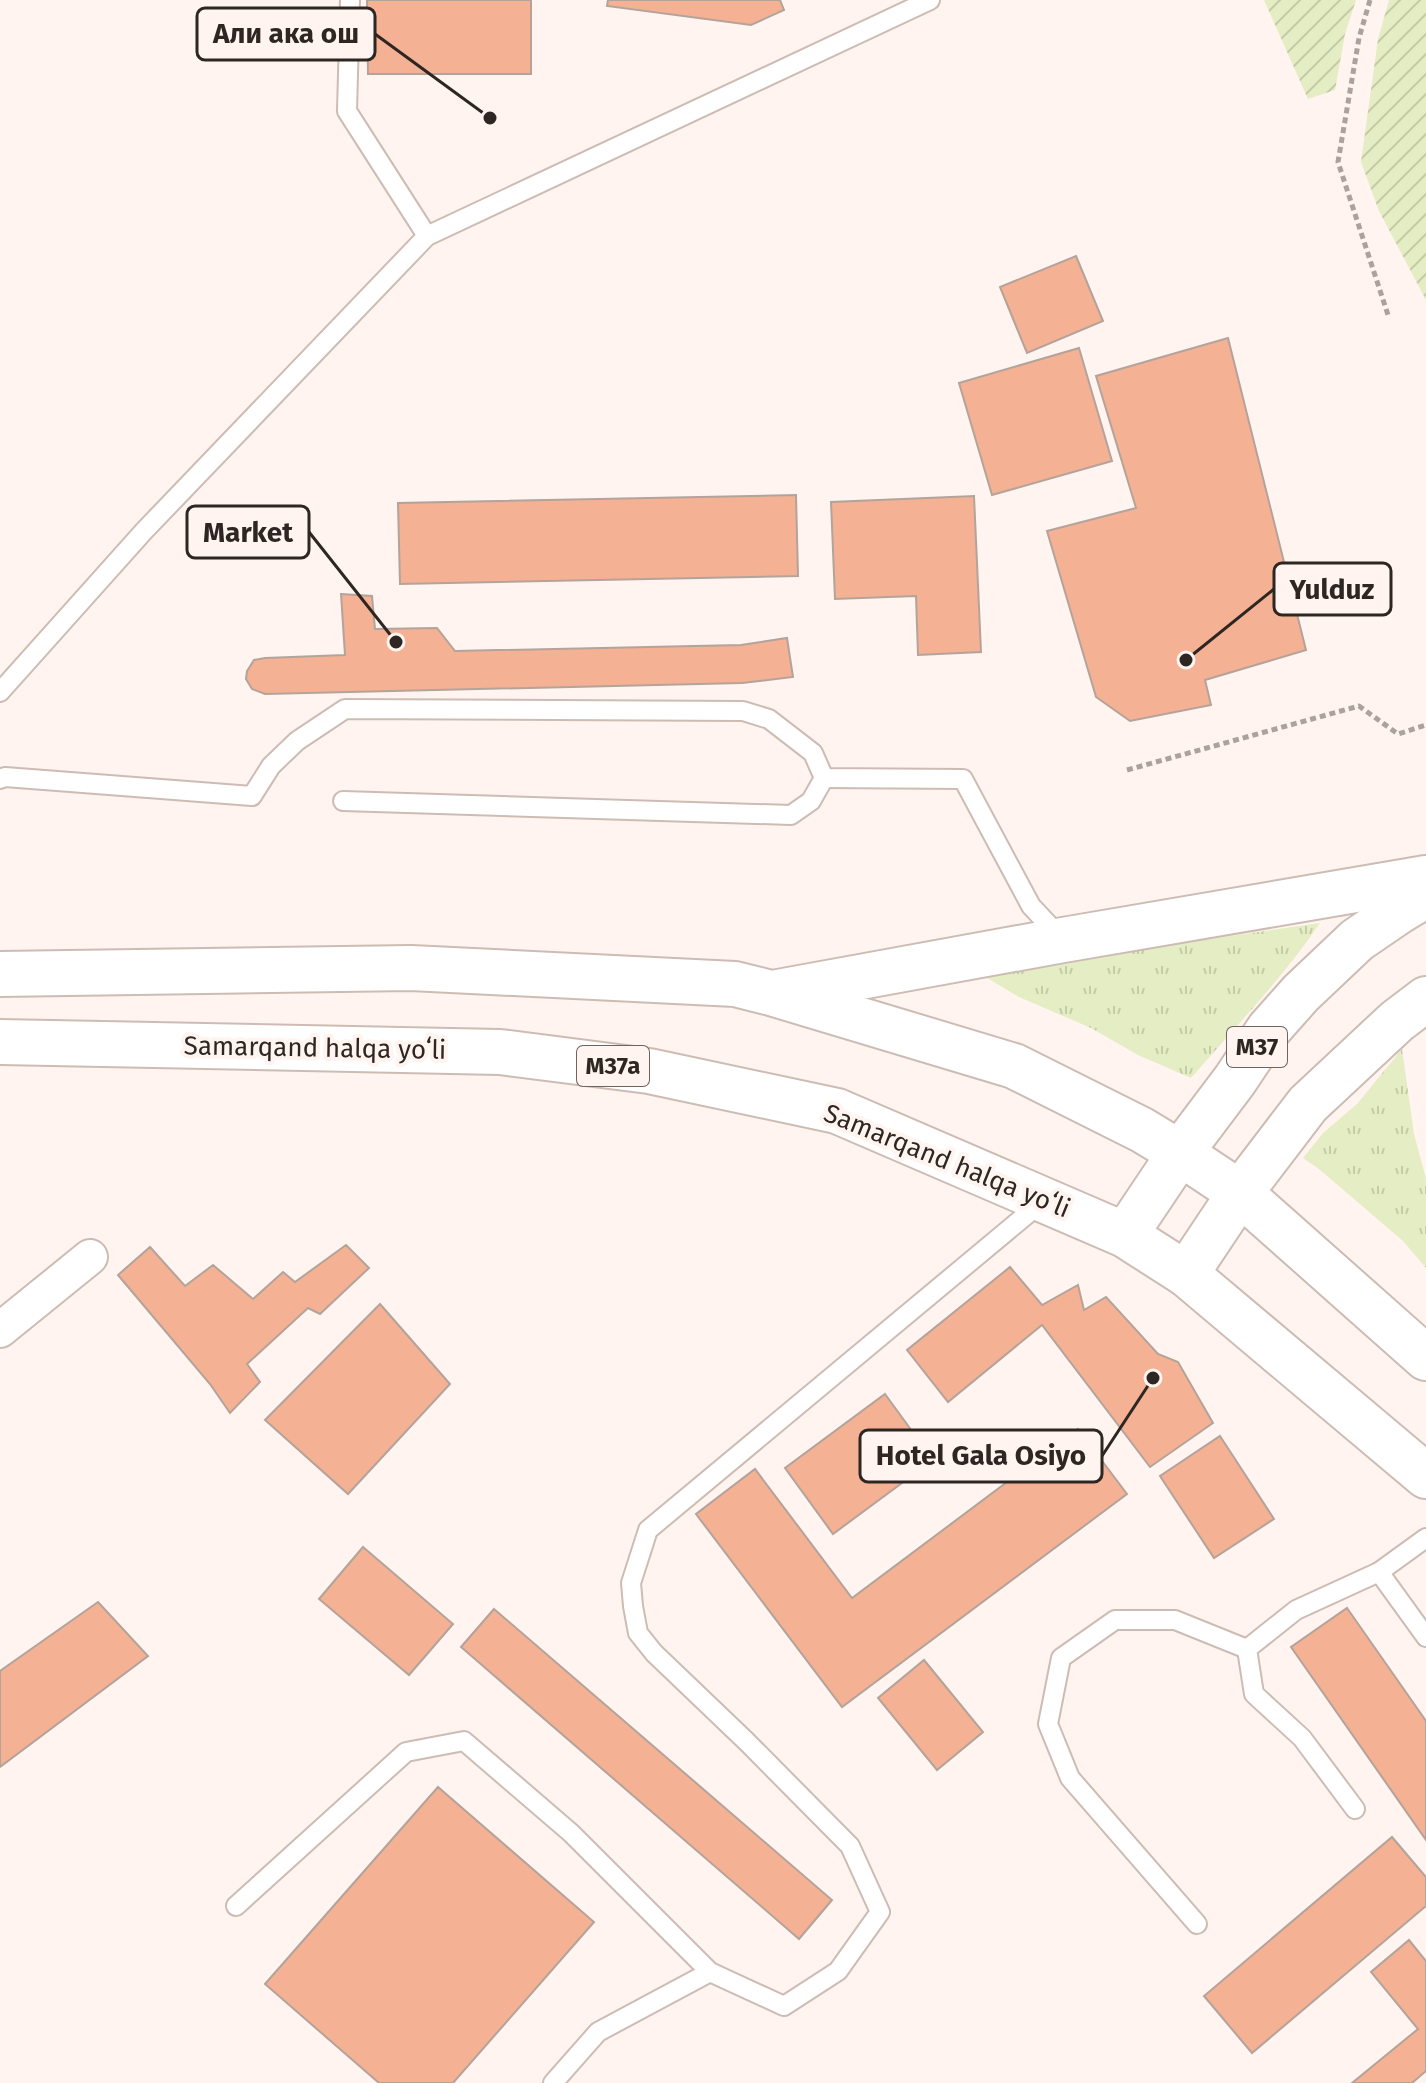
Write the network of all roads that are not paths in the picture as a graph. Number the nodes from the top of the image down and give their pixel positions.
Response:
1 (350, 0) edge
2 (930, 0) edge
3 (427, 236) junction
4 (0, 692) edge
5 (824, 778) junction
6 (0, 779) edge
7 (343, 801) dead end
8 (1426, 878) edge
9 (1426, 895) edge
10 (1063, 940) junction
11 (0, 974) edge
12 (771, 993) junction
13 (1426, 999) edge
14 (0, 1042) edge
15 (1180, 1153) junction
16 (1240, 1193) junction
17 (1043, 1201) junction
18 (1125, 1235) junction
19 (90, 1257) dead end
20 (1186, 1274) junction
21 (0, 1330) edge
22 (1426, 1358) edge
23 (1426, 1476) edge
24 (1426, 1538) edge
25 (1379, 1572) junction
26 (1426, 1637) edge
27 (1247, 1649) junction
28 (1355, 1809) dead end
29 (236, 1906) dead end
30 (1197, 1924) dead end
31 (710, 1972) junction
32 (553, 2083) edge

1 - 3 lane
2 - 3 lane
3 - 4 lane
5 - 6 lane
5 - 7 lane
5 - 10 lane
8 - 10 main road
9 - 15 main road, M37
10 - 12 main road
11 - 12 main road
12 - 15 main road
13 - 16 main road
14 - 17 main road, Samarqand halqa yoʻli / M37a
15 - 16 main road
15 - 18 main road, M37
16 - 20 main road
16 - 22 main road
17 - 18 main road, Samarqand halqa yoʻli / M37a
17 - 31 lane
18 - 20 main road, Samarqand halqa yoʻli / M37a
19 - 21 street
20 - 23 main road, Samarqand halqa yoʻli
24 - 25 lane
25 - 26 lane
25 - 27 lane
27 - 28 lane
27 - 30 lane
29 - 31 lane
31 - 32 lane

